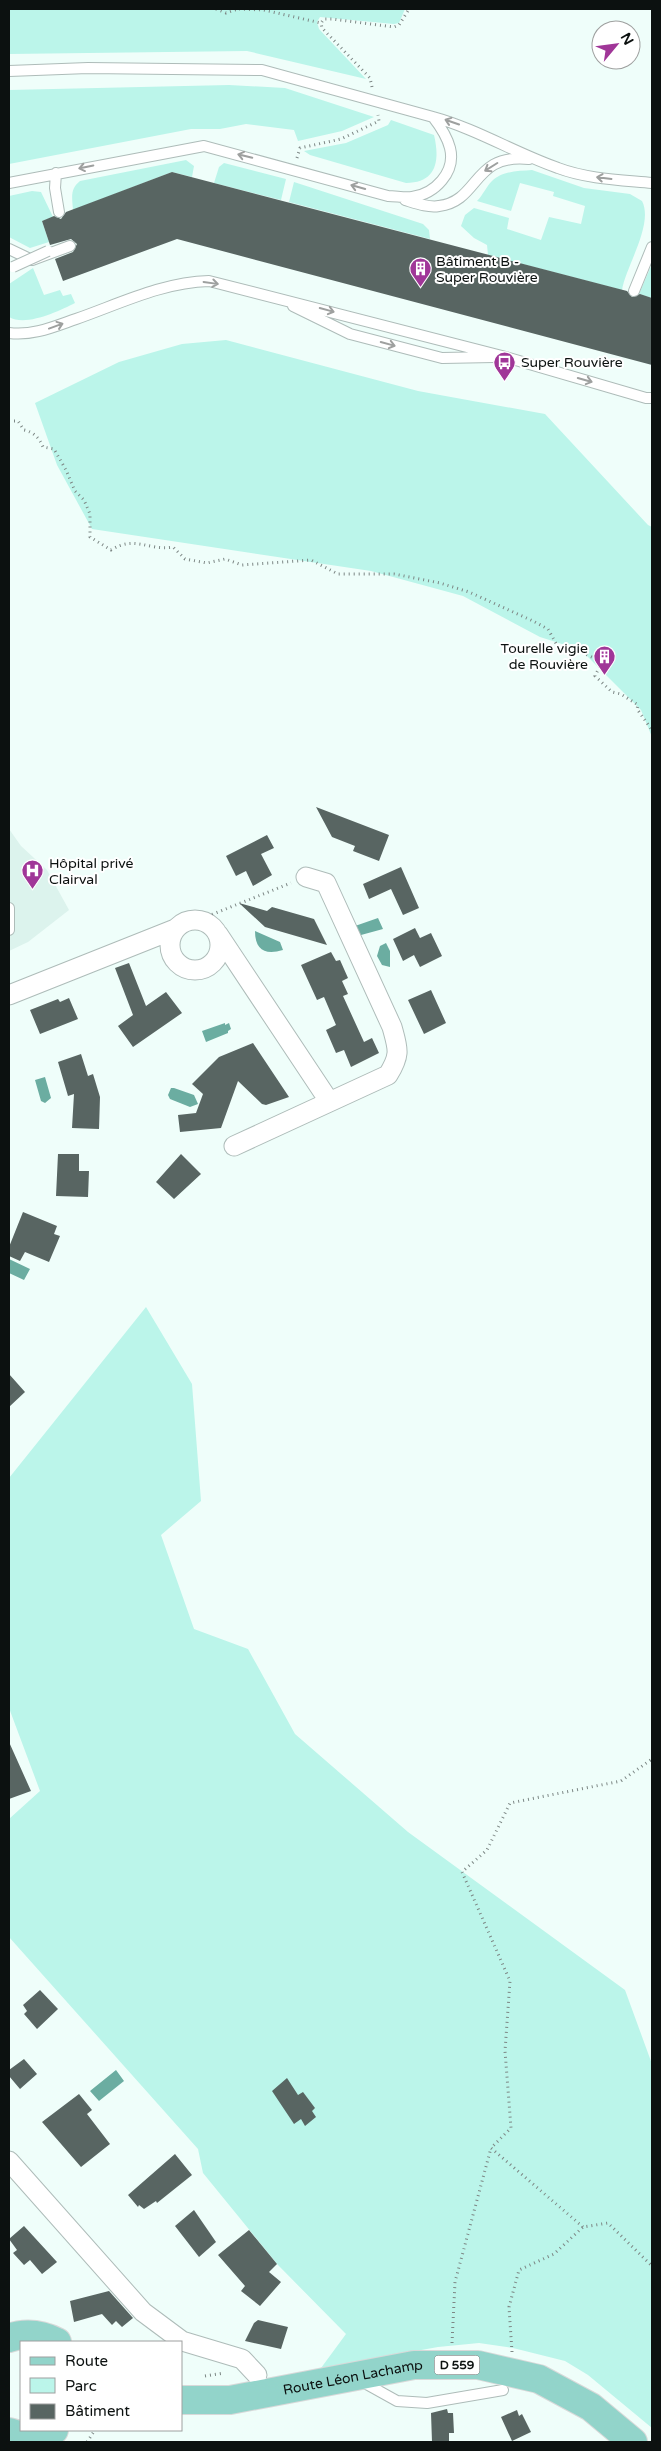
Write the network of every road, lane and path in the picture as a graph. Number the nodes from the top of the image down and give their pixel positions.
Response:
1 (216, 9) edge
2 (238, 9) edge
3 (409, 9) edge
4 (321, 23) junction
5 (9, 71) edge
6 (370, 78) dead end
7 (434, 116) junction
8 (379, 121) dead end
9 (300, 148) dead end
10 (538, 160) junction
11 (56, 173) junction
12 (9, 183) edge
13 (652, 183) edge
14 (388, 196) junction
15 (59, 212) dead end
16 (70, 246) dead end
17 (652, 247) edge
18 (9, 249) edge
19 (48, 251) dead end
20 (11, 268) edge
21 (634, 291) dead end
22 (279, 298) junction
23 (9, 333) edge
24 (502, 356) junction
25 (652, 398) edge
26 (9, 421) edge
27 (652, 730) edge
28 (306, 877) joint
29 (9, 908) edge
30 (198, 920) junction
31 (9, 930) edge
32 (175, 930) junction
33 (218, 934) junction
34 (9, 995) edge
35 (329, 1101) junction
36 (234, 1146) dead end
37 (652, 1759) edge
38 (491, 2148) junction
39 (9, 2161) edge
40 (583, 2227) junction
41 (652, 2266) edge
42 (15, 2332) edge
43 (55, 2341) edge
44 (451, 2365) junction
45 (354, 2377) junction
46 (508, 2381) junction
47 (182, 2384) edge
48 (260, 2384) junction
49 (182, 2400) edge
50 (94, 2431) edge
51 (9, 2432) edge
52 (60, 2432) edge
53 (87, 2442) edge
54 (633, 2442) edge

1 - 2 path
2 - 4 path
3 - 4 path
4 - 6 path
5 - 7 lane
10 -> 7 lane
7 - 14 lane
8 - 9 path
13 -> 10 lane
10 -> 14 lane
11 - 12 lane
14 -> 11 lane
11 - 15 lane
16 - 18 lane
17 - 21 lane
19 - 20 lane, bridge
23 -> 22 lane
22 -> 24 lane
22 -> 24 lane
24 -> 25 lane
26 - 27 path
28 - 30 path
28 - 35 street
29 - 31 lane
30 - 32 street
30 - 33 street
32 - 33 street
32 - 34 street
33 - 35 street
35 - 36 street
37 - 38 path
38 - 40 path
38 - 44 path
39 - 48 street
40 - 41 path
40 - 46 path
42 - 43 main road
44 - 45 main road, Route Léon Lachamp / D 559
44 - 46 main road, Route Léon Lachamp / D 559
45 - 46 lane
45 - 48 main road, Route Léon Lachamp / D 559
46 - 54 main road, Route Léon Lachamp / D 559
47 - 48 main road, Route Léon Lachamp
48 - 49 main road, Route Léon Lachamp
50 - 53 path
51 - 52 main road

